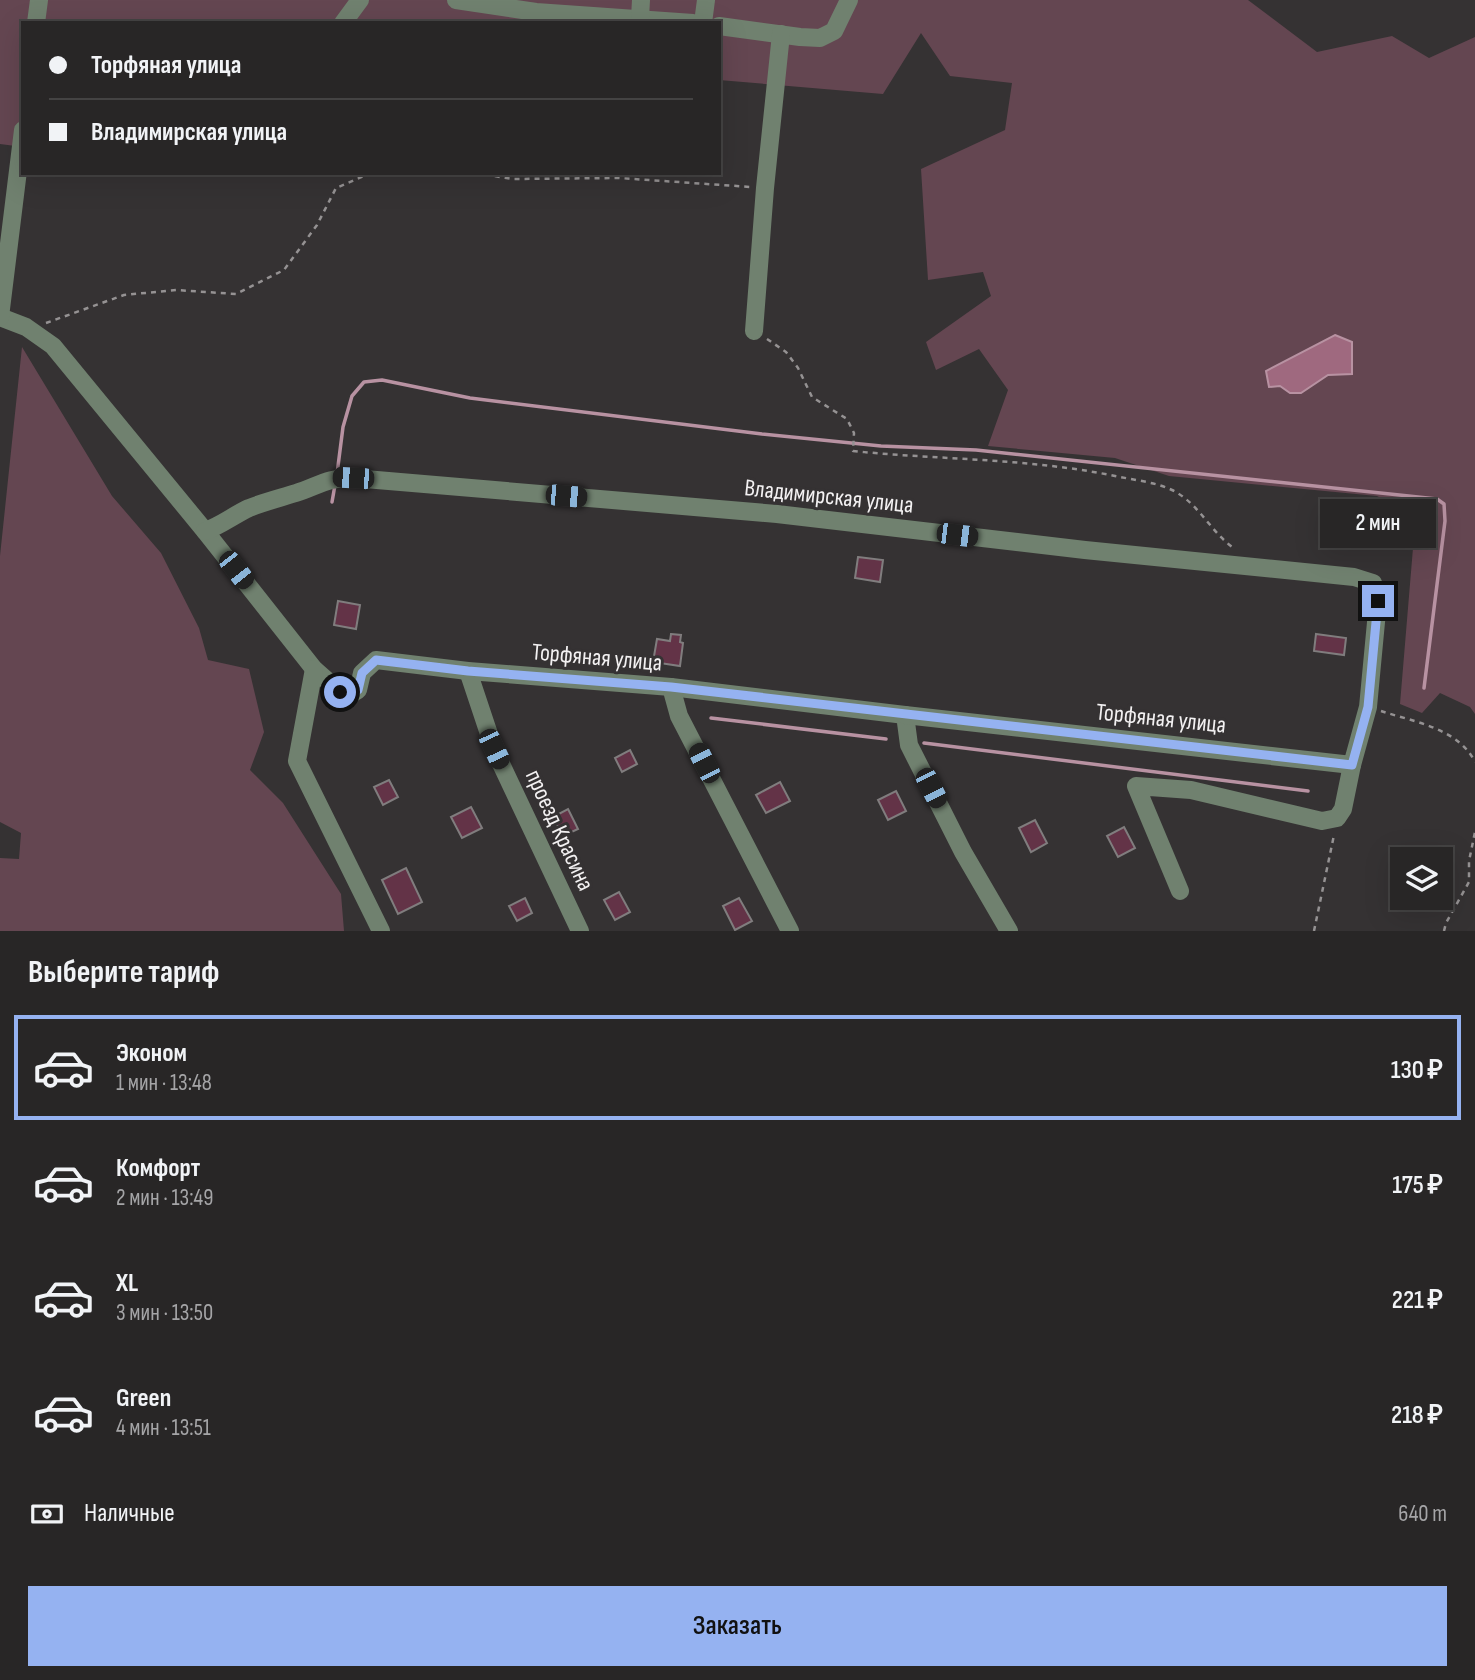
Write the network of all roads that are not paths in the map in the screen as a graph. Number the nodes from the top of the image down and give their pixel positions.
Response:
1 (39, 0) edge
2 (360, 0) edge
3 (456, 0) edge
4 (706, 0) edge
5 (849, 0) edge
6 (641, 9) edge
7 (36, 21) edge
8 (344, 21) edge
9 (686, 21) edge
10 (703, 21) edge
11 (721, 26) edge
12 (781, 34) junction
13 (21, 146) edge
14 (0, 317) edge
15 (754, 331) road end
16 (205, 531) junction
17 (314, 669) junction
18 (468, 671) junction
19 (671, 687) junction
20 (905, 715) junction
21 (1352, 765) junction
22 (1180, 891) dead end
23 (381, 931) edge
24 (580, 931) edge
25 (790, 931) edge
26 (1009, 931) edge

1 - 7 street
2 - 8 street
3 - 6 street
4 - 10 street
5 - 12 street
6 - 9 street
11 - 12 street
12 - 15 street
13 - 14 street
14 - 16 street
16 - 17 street
16 - 21 street, Владимирская улица
17 - 18 street, Торфяная улица
17 - 23 street
18 - 19 street, Торфяная улица
18 - 24 street, проезд Красина
19 - 20 street, Торфяная улица
19 - 25 street
20 - 21 street, Торфяная улица
20 - 26 street
21 - 22 street

